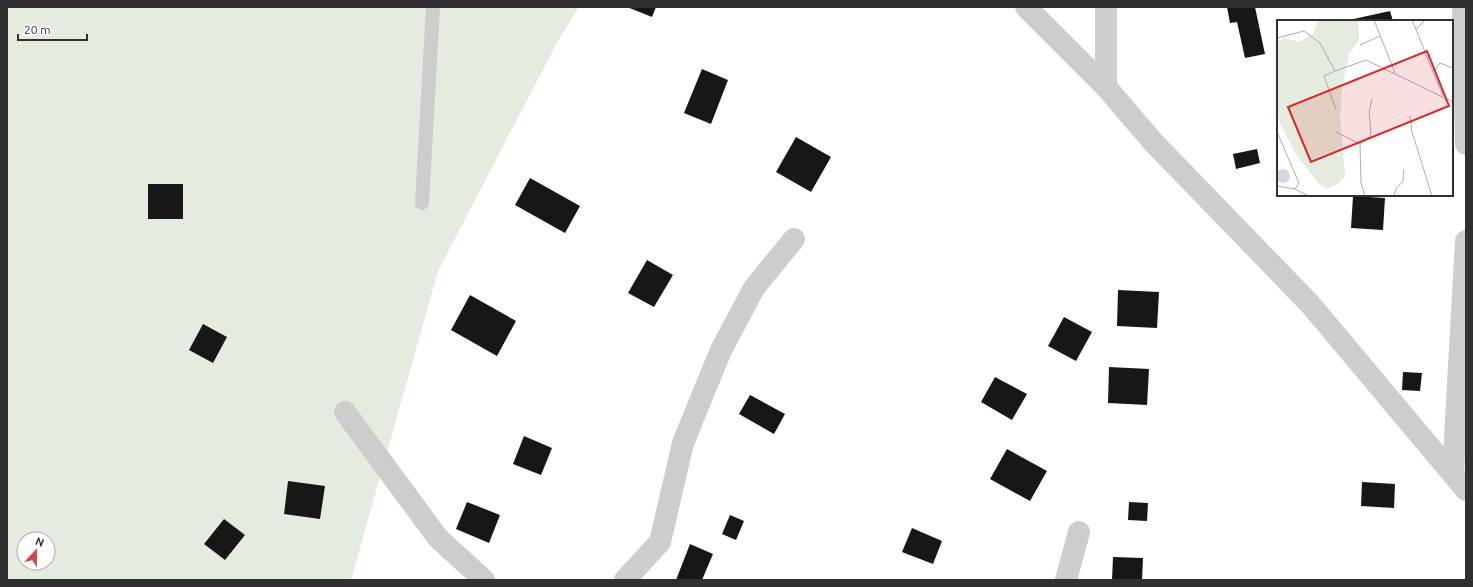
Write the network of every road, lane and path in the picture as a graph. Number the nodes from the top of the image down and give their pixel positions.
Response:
1 (433, 7) edge
2 (1026, 7) edge
3 (1106, 7) edge
4 (1463, 7) edge
5 (1106, 88) junction
6 (1466, 144) edge
7 (422, 203) dead end
8 (794, 239) dead end
9 (1466, 241) edge
10 (345, 412) dead end
11 (1459, 482) edge
12 (1079, 532) dead end
13 (484, 580) edge
14 (625, 580) edge
15 (1066, 580) edge

1 - 7 lane
2 - 5 street
3 - 5 street
4 - 6 street
5 - 11 street
8 - 14 street
9 - 11 street
10 - 13 street
12 - 15 street

